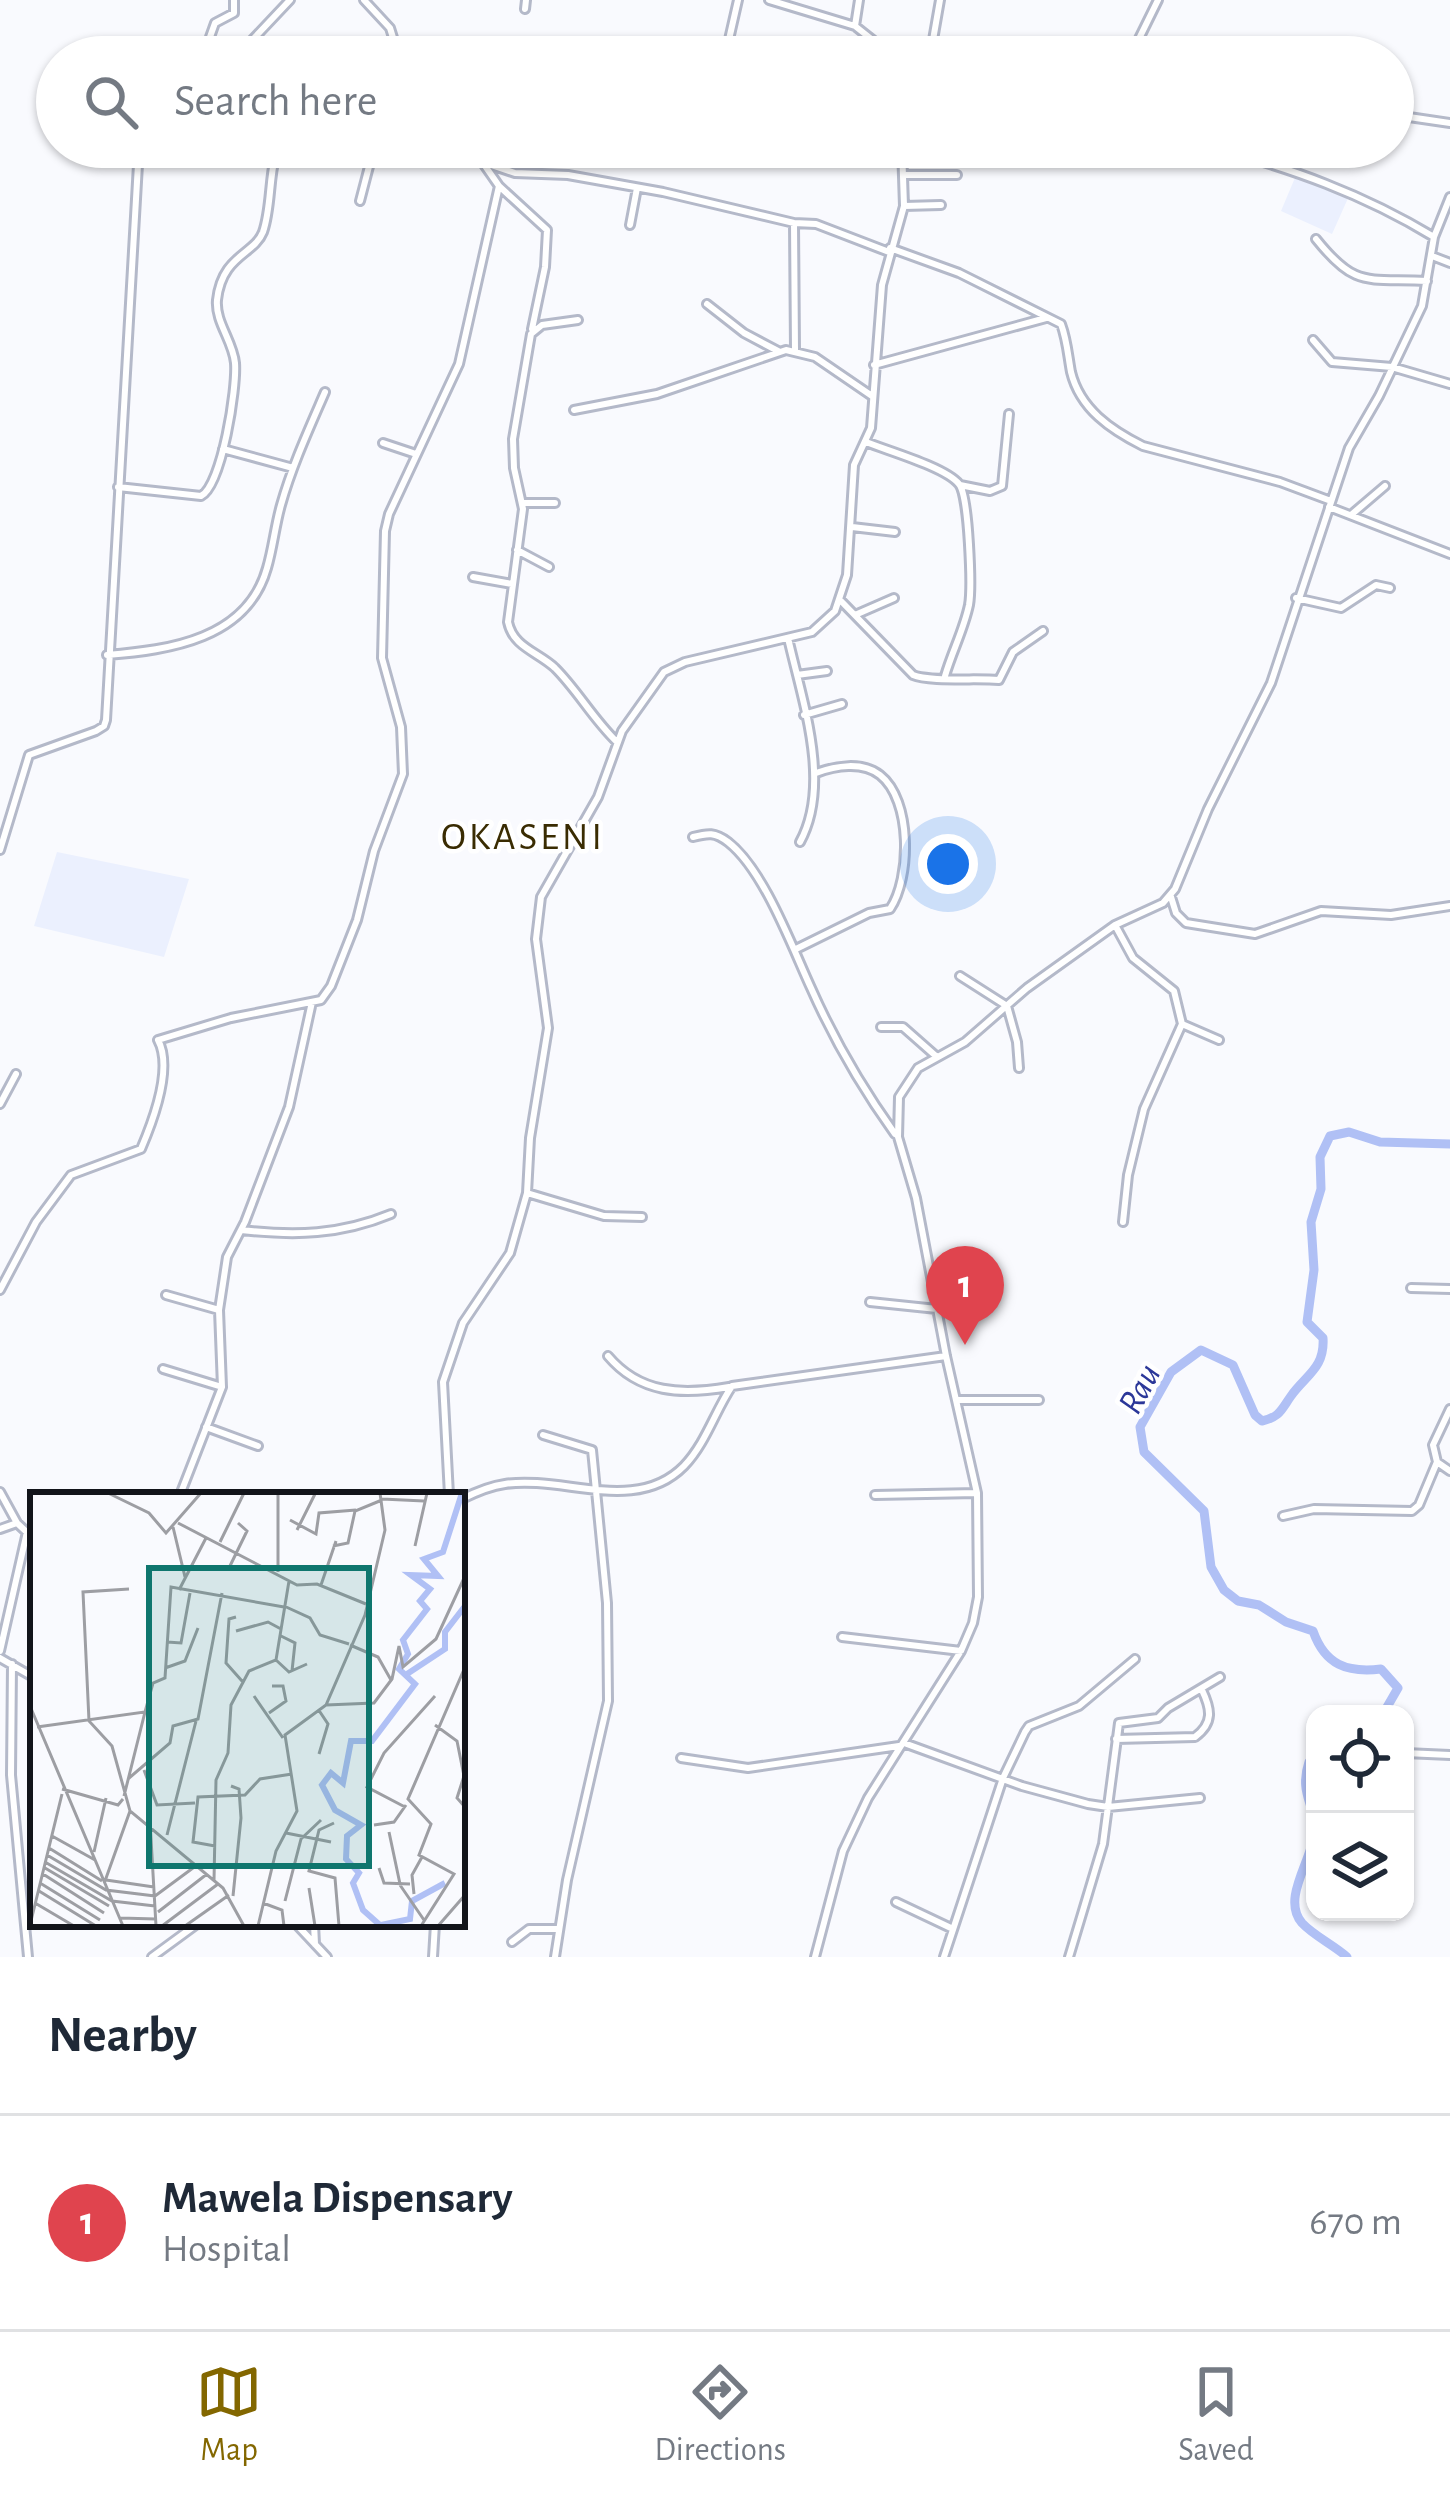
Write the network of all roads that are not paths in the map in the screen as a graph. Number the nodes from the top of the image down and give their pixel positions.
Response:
1 (234, 0) edge
2 (290, 0) edge
3 (364, 0) edge
4 (738, 0) edge
5 (769, 0) edge
6 (859, 0) edge
7 (940, 0) edge
8 (1158, 0) edge
9 (855, 26) junction
10 (210, 36) edge
11 (257, 36) edge
12 (392, 36) edge
13 (730, 36) edge
14 (868, 36) edge
15 (934, 36) edge
16 (1140, 36) edge
17 (1414, 118) edge
18 (1450, 123) edge
19 (139, 168) edge
20 (273, 168) edge
21 (369, 168) edge
22 (487, 168) edge
23 (500, 168) edge
24 (903, 168) edge
25 (1288, 168) edge
26 (957, 175) dead end
27 (904, 176) junction
28 (500, 186) junction
29 (637, 188) junction
30 (1450, 199) edge
31 (360, 201) dead end
32 (941, 205) dead end
33 (904, 206) junction
34 (794, 223) junction
35 (630, 225) dead end
36 (1434, 237) junction
37 (1316, 239) dead end
38 (889, 250) junction
39 (1432, 256) junction
40 (1450, 263) edge
41 (1427, 281) junction
42 (707, 304) dead end
43 (1049, 317) junction
44 (578, 320) dead end
45 (532, 331) junction
46 (1313, 340) dead end
47 (795, 350) junction
48 (778, 351) junction
49 (874, 365) junction
50 (1392, 367) junction
51 (1450, 384) edge
52 (325, 392) dead end
53 (872, 396) junction
54 (574, 410) dead end
55 (1010, 414) dead end
56 (866, 442) junction
57 (383, 443) dead end
58 (223, 449) junction
59 (416, 454) junction
60 (292, 468) junction
61 (960, 485) junction
62 (1385, 486) dead end
63 (118, 487) junction
64 (556, 502) dead end
65 (523, 503) junction
66 (1330, 504) junction
67 (1351, 514) junction
68 (852, 526) junction
69 (895, 532) dead end
70 (517, 550) junction
71 (1450, 554) edge
72 (550, 566) dead end
73 (473, 577) dead end
74 (512, 584) junction
75 (1390, 588) dead end
76 (894, 598) dead end
77 (1297, 598) junction
78 (841, 601) junction
79 (855, 615) junction
80 (1043, 632) dead end
81 (788, 638) junction
82 (107, 655) junction
83 (827, 671) dead end
84 (796, 675) junction
85 (946, 676) junction
86 (842, 704) dead end
87 (804, 715) junction
88 (617, 742) junction
89 (816, 773) junction
90 (693, 837) dead end
91 (800, 842) dead end
92 (0, 850) edge
93 (1171, 897) junction
94 (1450, 906) edge
95 (1114, 925) junction
96 (796, 949) junction
97 (960, 976) dead end
98 (312, 1002) junction
99 (1007, 1006) junction
100 (1182, 1024) junction
101 (881, 1027) dead end
102 (1219, 1040) dead end
103 (937, 1057) junction
104 (1019, 1068) dead end
105 (16, 1074) dead end
106 (0, 1104) edge
107 (898, 1137) junction
108 (527, 1193) junction
109 (391, 1214) dead end
110 (641, 1217) dead end
111 (1123, 1222) dead end
112 (241, 1230) junction
113 (1411, 1288) dead end
114 (1450, 1289) edge
115 (0, 1290) edge
116 (166, 1295) dead end
117 (870, 1302) dead end
118 (937, 1309) junction
119 (219, 1310) junction
120 (608, 1356) dead end
121 (946, 1356) junction
122 (163, 1369) dead end
123 (221, 1387) junction
124 (732, 1387) junction
125 (957, 1400) junction
126 (1039, 1400) dead end
127 (1450, 1409) edge
128 (206, 1427) junction
129 (543, 1435) dead end
130 (257, 1446) dead end
131 (1438, 1462) junction
132 (1450, 1471) edge
133 (594, 1491) junction
134 (0, 1492) edge
135 (181, 1492) edge
136 (449, 1492) edge
137 (977, 1493) junction
138 (875, 1495) dead end
139 (465, 1498) edge
140 (1283, 1516) dead end
141 (17, 1523) junction
142 (0, 1529) edge
143 (30, 1535) edge
144 (842, 1636) dead end
145 (961, 1651) junction
146 (0, 1655) edge
147 (1135, 1659) dead end
148 (12, 1664) junction
149 (30, 1675) edge
150 (1220, 1677) dead end
151 (1202, 1690) junction
152 (1116, 1739) junction
153 (903, 1744) junction
154 (1414, 1753) edge
155 (1450, 1755) edge
156 (681, 1759) dead end
157 (1003, 1778) junction
158 (1200, 1798) dead end
159 (1108, 1807) junction
160 (896, 1902) dead end
161 (193, 1927) edge
162 (298, 1927) edge
163 (435, 1927) edge
164 (557, 1929) junction
165 (953, 1929) junction
166 (512, 1942) dead end
167 (319, 1953) edge
168 (28, 1957) edge
169 (152, 1957) edge
170 (433, 1957) edge
171 (555, 1957) edge
172 (815, 1957) edge
173 (944, 1957) edge
174 (1069, 1957) edge

1 - 10 street
2 - 11 street
3 - 12 street
4 - 13 street
5 - 9 street
6 - 9 street
7 - 15 street
8 - 16 street
9 - 14 street
17 - 18 street
19 - 63 street
20 - 58 street
21 - 31 street
22 - 28 street
23 - 29 street
24 - 27 street
25 - 36 street
26 - 27 street
27 - 33 street
28 - 45 street
28 - 59 street
29 - 34 street
29 - 35 street
30 - 36 street
32 - 33 street
33 - 38 street
34 - 38 street
34 - 47 street
36 - 39 street
37 - 41 street
38 - 43 street
38 - 49 street
39 - 40 street
39 - 41 street
41 - 50 street
42 - 48 street
43 - 49 street
43 - 66 street
44 - 45 street
45 - 65 street
46 - 50 street
47 - 48 street
47 - 53 street
48 - 54 street
49 - 53 street
50 - 51 street
50 - 66 street
52 - 60 street
53 - 56 street
55 - 61 street
56 - 61 street
56 - 68 street
57 - 59 street
58 - 60 street
58 - 63 street
59 - 98 street
60 - 82 street
61 - 85 street
62 - 67 street
63 - 82 street
64 - 65 street
65 - 70 street
66 - 67 street
66 - 77 street
67 - 71 street
68 - 69 street
68 - 78 street
70 - 72 street
70 - 74 street
73 - 74 street
74 - 88 street
75 - 77 street
76 - 79 street
77 - 93 street
78 - 79 street
78 - 81 street
79 - 85 street
80 - 85 street
81 - 84 street
81 - 88 street
82 - 92 street
83 - 84 street
84 - 87 street
86 - 87 street
87 - 89 street
88 - 108 street
89 - 91 street
89 - 96 street
90 - 96 street
93 - 94 street
93 - 95 street
95 - 99 street
95 - 100 street
96 - 107 street
97 - 99 street
98 - 112 street
98 - 115 street
99 - 103 street
99 - 104 street
100 - 102 street
100 - 111 street
101 - 103 street
103 - 107 street
105 - 106 street
107 - 118 street
108 - 110 street
108 - 136 street
109 - 112 street
112 - 119 street
113 - 114 street
116 - 119 street
117 - 118 street
118 - 121 street
119 - 123 street
120 - 124 street
121 - 124 street
121 - 125 street
122 - 123 street
123 - 128 street
124 - 133 street
125 - 126 street
125 - 137 street
127 - 131 street
128 - 130 street
128 - 135 street
129 - 133 street
131 - 132 street
131 - 140 street
133 - 139 street
133 - 164 street
134 - 141 street
137 - 138 street
137 - 145 street
141 - 142 street
141 - 143 street
143 - 146 street
144 - 145 street
145 - 153 street
146 - 148 street
147 - 157 street
148 - 149 street
148 - 168 street
150 - 151 street
151 - 152 street
151 - 152 street
152 - 159 street
153 - 156 street
153 - 157 street
153 - 172 street
154 - 155 street
157 - 159 street
157 - 165 street
158 - 159 street
159 - 174 street
160 - 165 street
161 - 169 street
162 - 167 street
163 - 170 street
164 - 166 street
164 - 171 street
165 - 173 street

